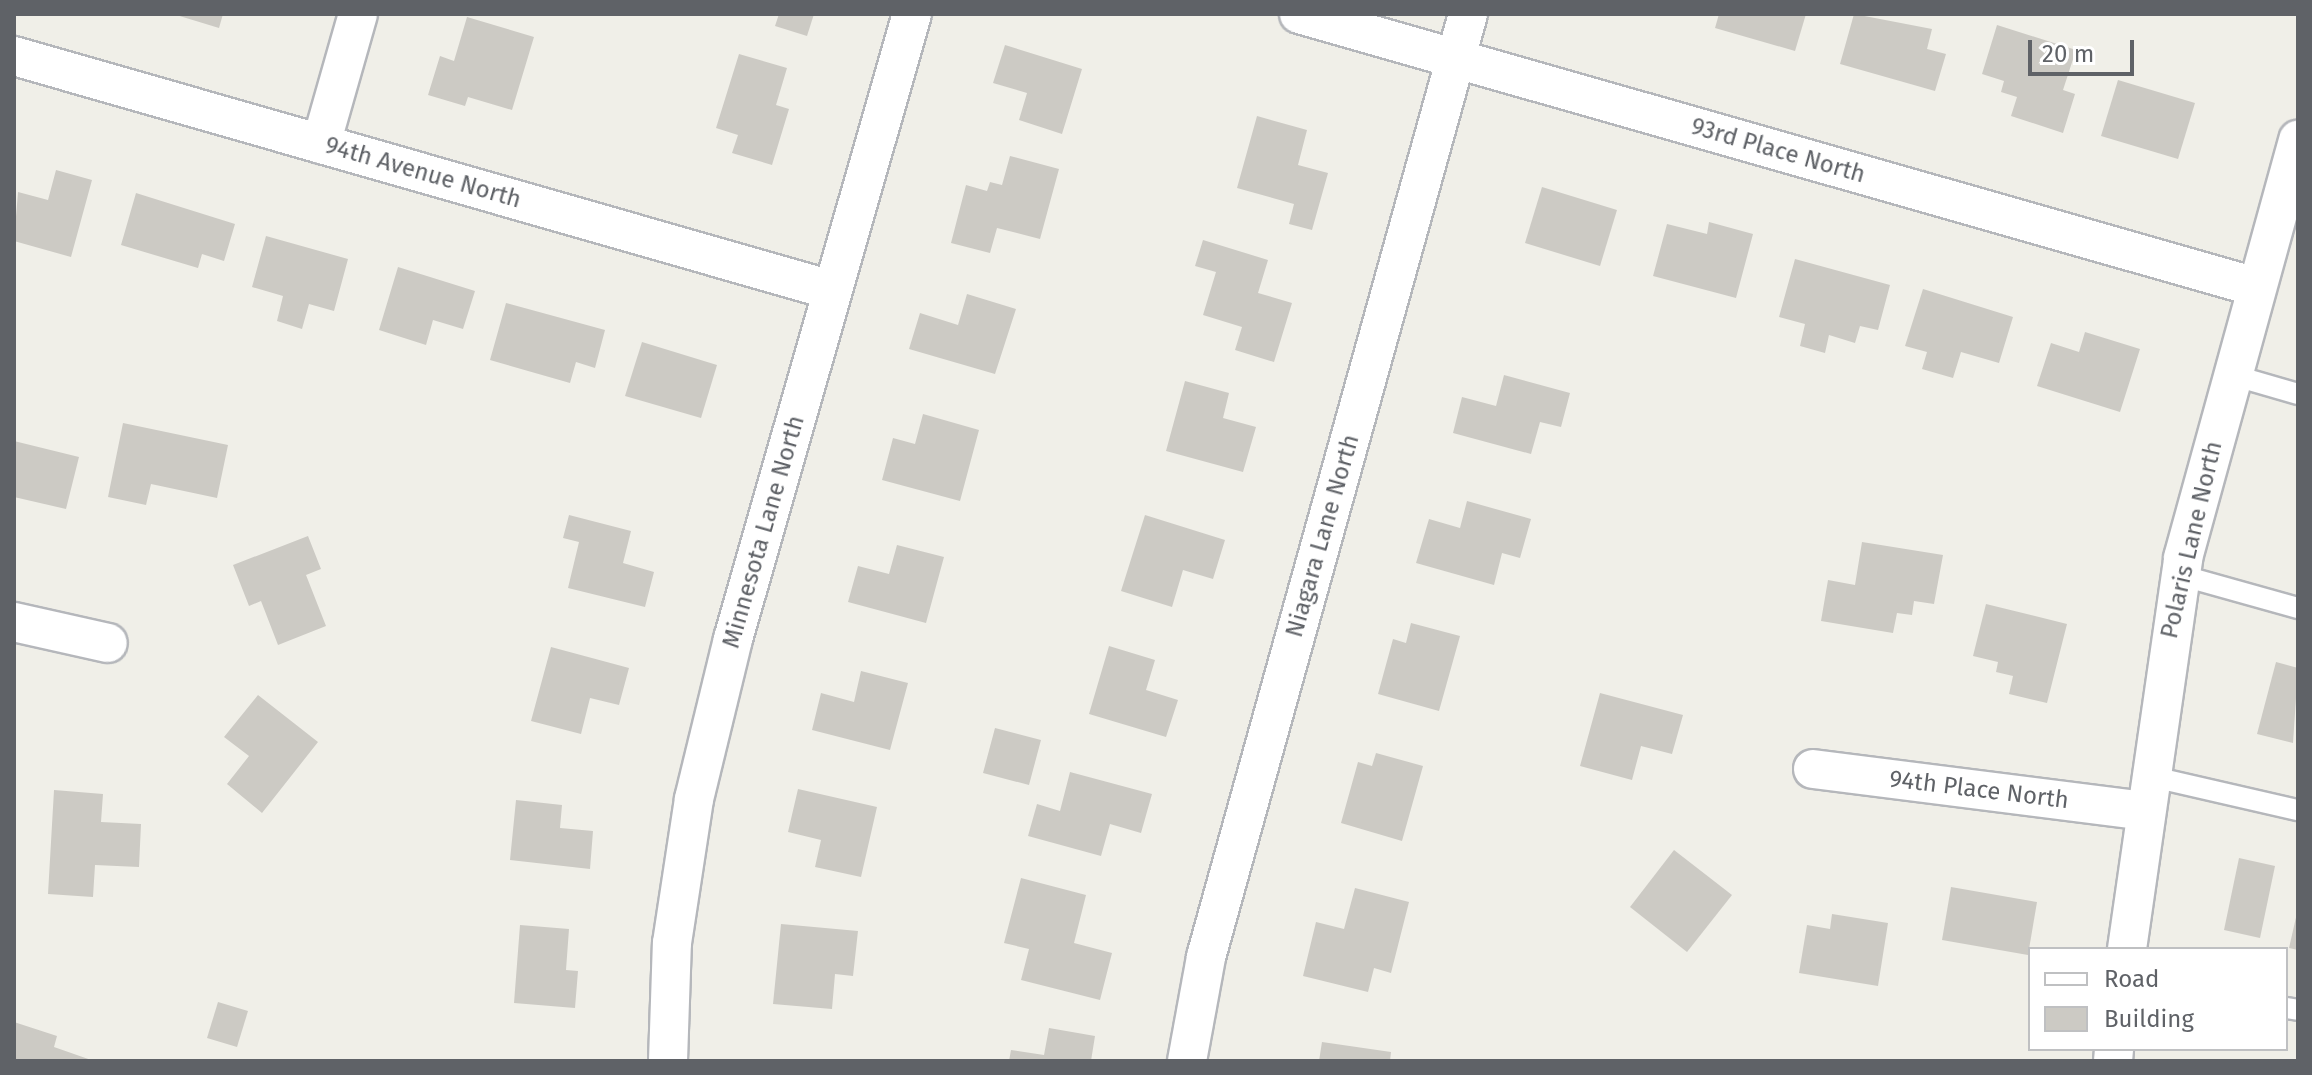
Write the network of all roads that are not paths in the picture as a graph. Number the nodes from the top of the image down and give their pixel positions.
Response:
1 (358, 14) edge
2 (912, 14) edge
3 (1299, 14) edge
4 (1468, 14) edge
5 (14, 56) edge
6 (1456, 60) junction
7 (2298, 140) edge
8 (321, 144) junction
9 (2292, 184) edge
10 (2256, 287) junction
11 (831, 290) junction
12 (2232, 375) junction
13 (2298, 394) edge
14 (2180, 575) junction
15 (2298, 608) edge
16 (14, 622) edge
17 (108, 643) dead end
18 (1813, 769) dead end
19 (2147, 794) junction
20 (2298, 810) edge
21 (2127, 947) edge
22 (668, 1061) edge
23 (1187, 1061) edge

1 - 8 street
2 - 11 street, Minnesota Lane North
3 - 6 street, 93rd Place North
4 - 6 street, Niagara Lane North
5 - 8 street, 94th Avenue North
6 - 10 street, 93rd Place North
6 - 23 street, Niagara Lane North
7 - 9 street, Polaris Lane North
8 - 11 street, 94th Avenue North
9 - 10 street, Polaris Lane North
10 - 12 street, Polaris Lane North
11 - 22 street, Minnesota Lane North
12 - 13 lane
12 - 14 street, Polaris Lane North
14 - 15 lane
14 - 19 street, Polaris Lane North
16 - 17 street
18 - 19 street, 94th Place North
19 - 20 lane
19 - 21 street, Polaris Lane North

